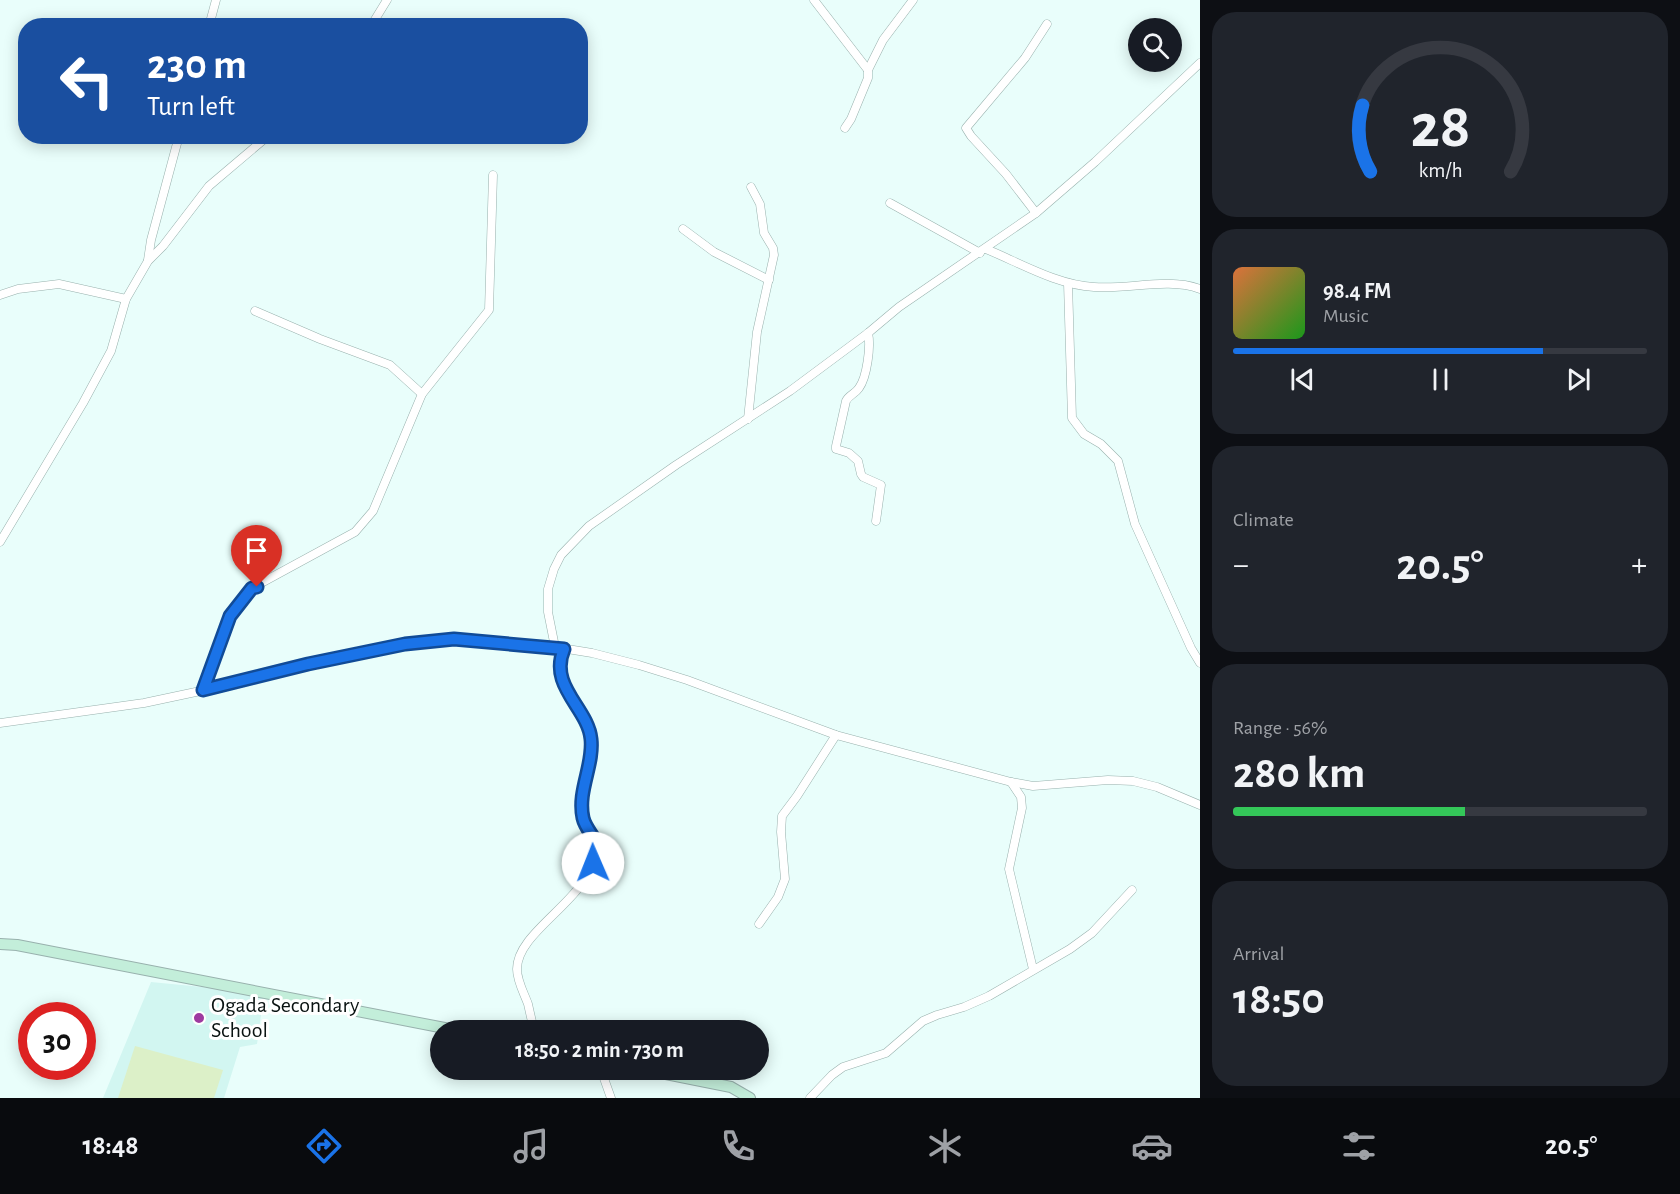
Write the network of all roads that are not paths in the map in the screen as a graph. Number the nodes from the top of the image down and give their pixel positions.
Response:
1 (216, 0) edge
2 (387, 0) edge
3 (814, 0) edge
4 (913, 0) edge
5 (211, 18) edge
6 (376, 18) edge
7 (1047, 24) dead end
8 (1200, 63) edge
9 (868, 70) junction
10 (845, 128) dead end
11 (177, 144) edge
12 (259, 144) edge
13 (493, 175) dead end
14 (751, 187) dead end
15 (890, 203) dead end
16 (1036, 213) junction
17 (683, 229) dead end
18 (983, 251) junction
19 (148, 261) junction
20 (769, 280) junction
21 (1068, 283) junction
22 (1200, 289) edge
23 (0, 295) edge
24 (126, 299) junction
25 (255, 310) dead end
26 (868, 333) junction
27 (422, 394) junction
28 (748, 419) junction
29 (876, 521) dead end
30 (0, 542) edge
31 (555, 647) junction
32 (564, 649) junction
33 (1200, 663) edge
34 (203, 690) junction
35 (0, 723) edge
36 (836, 735) junction
37 (1011, 782) junction
38 (1200, 805) edge
39 (1132, 890) dead end
40 (759, 924) dead end
41 (0, 944) edge
42 (1033, 969) junction
43 (531, 1020) edge
44 (430, 1025) edge
45 (605, 1080) edge
46 (693, 1080) edge
47 (611, 1098) edge
48 (750, 1098) edge
49 (810, 1098) edge

1 - 5 street
2 - 6 street
3 - 9 street
4 - 9 street
7 - 16 street
8 - 16 street
9 - 10 street
11 - 19 street
12 - 19 street
13 - 27 street
14 - 20 street
15 - 18 street
16 - 18 street
17 - 20 street
18 - 21 street
18 - 26 street
19 - 24 street
20 - 28 street
21 - 22 street
21 - 33 street
23 - 24 street
24 - 30 street
25 - 27 street
26 - 28 street
26 - 29 street
27 - 34 street
28 - 31 street
31 - 32 street
31 - 34 street
32 - 36 street
32 - 43 street
34 - 35 street
36 - 37 street
36 - 40 street
37 - 38 street
37 - 42 street
39 - 42 street
41 - 44 main road
42 - 49 street
45 - 47 street
46 - 48 main road

